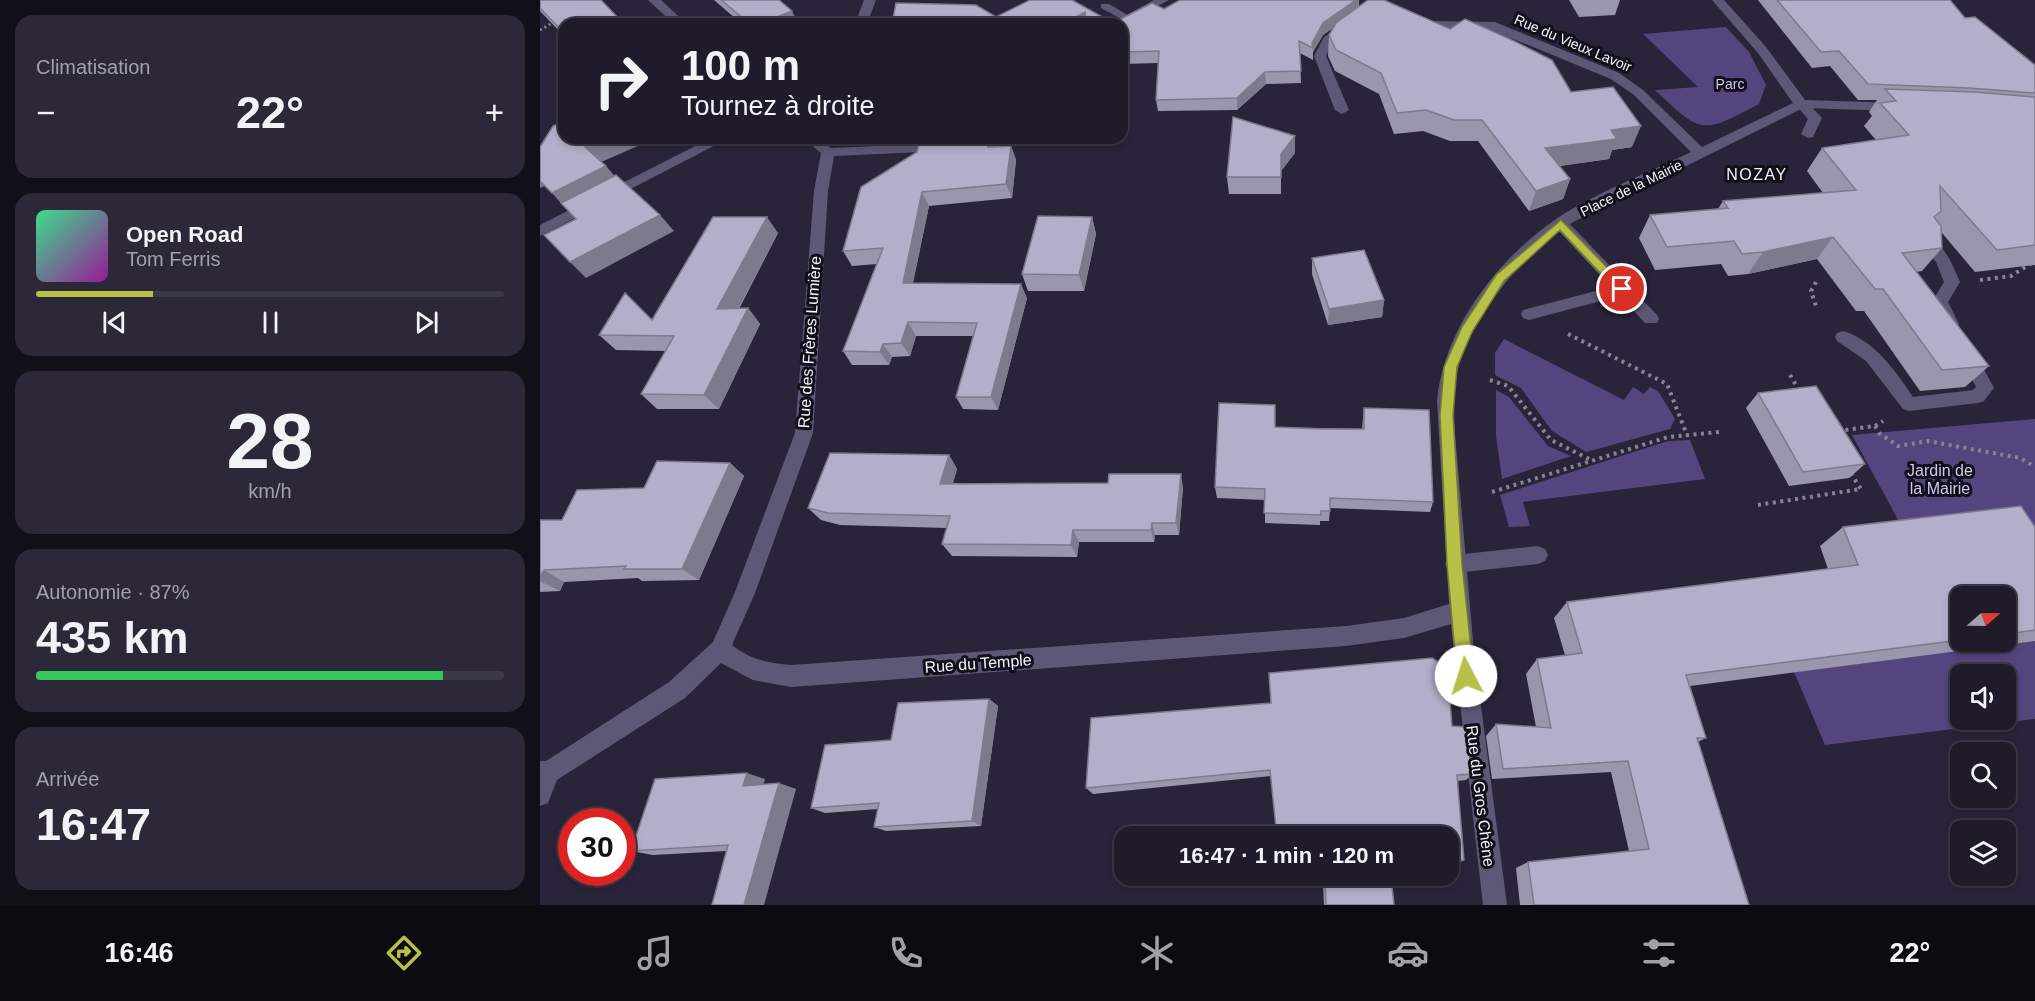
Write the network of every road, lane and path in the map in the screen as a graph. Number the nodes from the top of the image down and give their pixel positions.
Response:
1 (654, 0) edge
2 (870, 0) edge
3 (1163, 0) edge
4 (1718, 0) edge
5 (1105, 6) dead end
6 (1372, 8) edge
7 (674, 18) edge
8 (863, 18) edge
9 (1127, 18) joint
10 (558, 21) edge
11 (540, 30) edge
12 (1801, 104) junction
13 (1914, 108) edge
14 (1342, 110) dead end
15 (1808, 134) dead end
16 (710, 144) edge
17 (817, 144) edge
18 (986, 144) edge
19 (828, 152) junction
20 (1701, 154) junction
21 (1561, 224) junction
22 (540, 231) edge
23 (1924, 240) edge
24 (2035, 261) edge
25 (1816, 282) dead end
26 (1952, 282) junction
27 (1622, 289) junction
28 (1817, 309) dead end
29 (1529, 314) joint
30 (1651, 320) dead end
31 (1843, 337) dead end
32 (1790, 375) dead end
33 (1490, 380) dead end
34 (1801, 393) edge
35 (1909, 404) junction
36 (1875, 426) junction
37 (1835, 431) edge
38 (1719, 432) dead end
39 (1687, 435) junction
40 (1591, 460) junction
41 (2035, 467) edge
42 (1849, 470) edge
43 (1492, 492) dead end
44 (1758, 505) dead end
45 (1538, 555) dead end
46 (1455, 564) junction
47 (1459, 610) junction
48 (720, 649) junction
49 (545, 772) edge
50 (540, 795) edge
51 (1495, 905) edge

1 - 7 street
2 - 8 street
3 - 9 street
4 - 12 street
5 - 9 street
6 - 14 street
6 - 20 street, Rue du Vieux Lavoir
10 - 11 path
12 - 13 street
12 - 15 street
12 - 20 street, Place de la Mairie
16 - 22 street
17 - 19 street
18 - 19 street
19 - 48 street, Rue des Frères Lumière
20 - 21 street, Place de la Mairie
21 - 27 street
21 - 46 street, Rue du Gros Chêne
23 - 26 street
24 - 26 path
25 - 28 path
26 - 35 street
27 - 29 street
27 - 30 street
29 - 39 path
31 - 35 street
32 - 34 path
33 - 40 path
35 - 36 path
36 - 37 path
36 - 41 path
38 - 39 path
39 - 40 path
40 - 43 path
42 - 44 path
45 - 46 street
46 - 47 street, Rue du Gros Chêne
47 - 48 street, Rue du Temple
47 - 51 street, Rue du Gros Chêne
48 - 49 street
49 - 50 street

